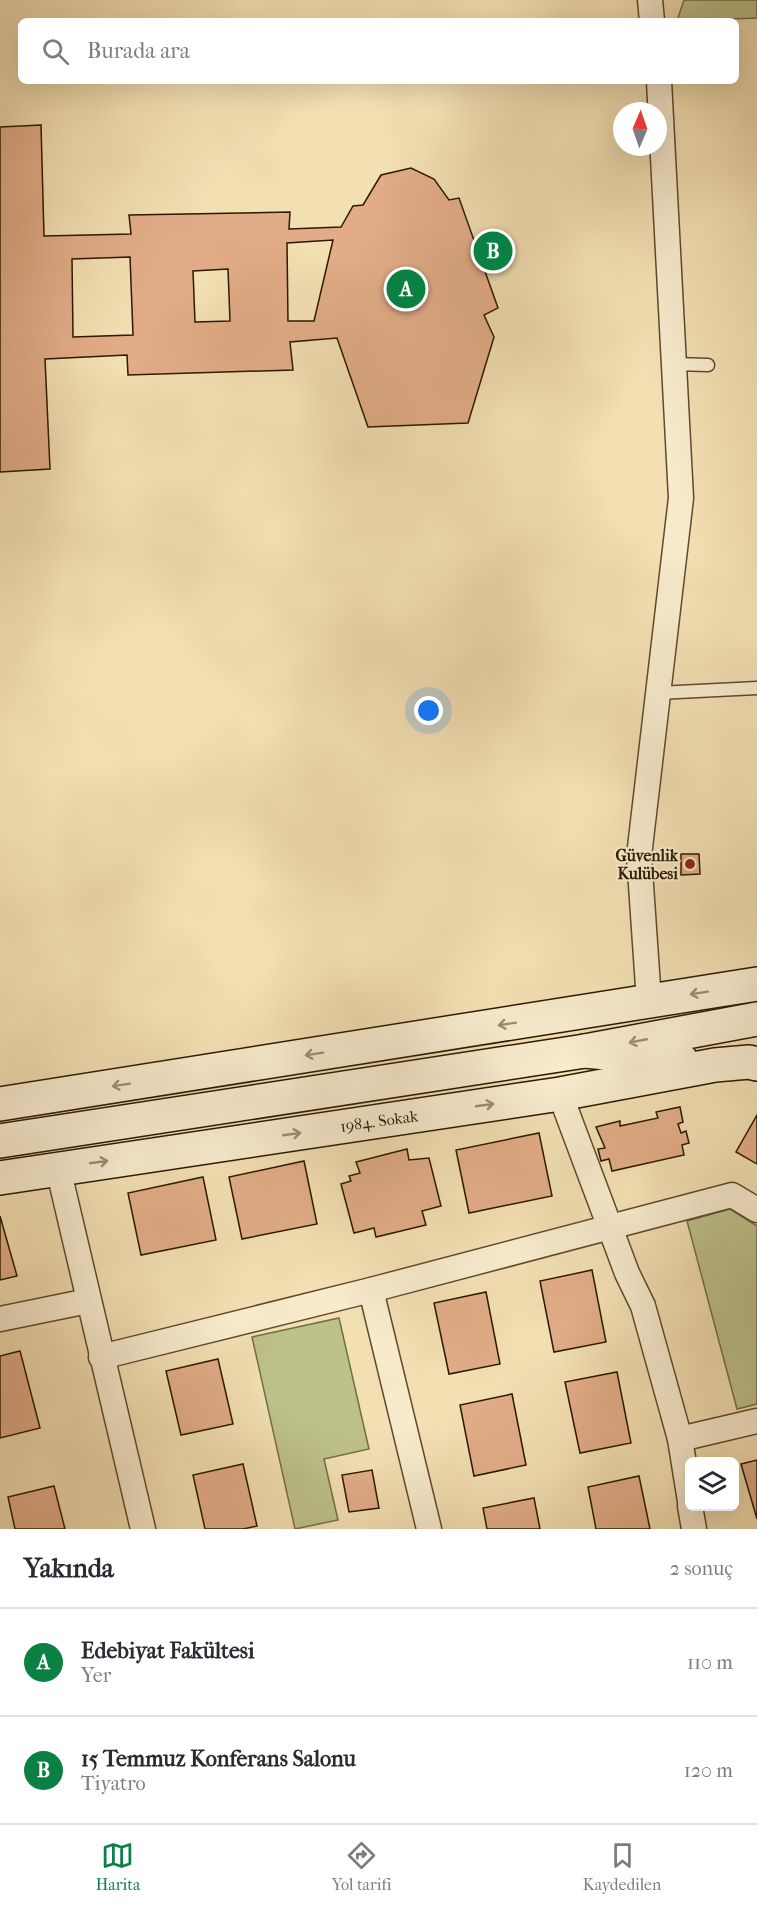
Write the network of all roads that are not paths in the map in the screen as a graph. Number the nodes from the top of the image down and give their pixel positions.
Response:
1 (650, 0) edge
2 (652, 18) edge
3 (659, 84) edge
4 (674, 364) junction
5 (708, 365) dead end
6 (757, 688) edge
7 (658, 693) junction
8 (757, 984) edge
9 (649, 1001) junction
10 (757, 1019) edge
11 (585, 1052) junction
12 (741, 1064) edge
13 (560, 1094) junction
14 (0, 1104) edge
15 (0, 1141) edge
16 (58, 1168) junction
17 (0, 1178) edge
18 (757, 1210) edge
19 (609, 1226) junction
20 (371, 1290) junction
21 (88, 1301) junction
22 (0, 1319) edge
23 (101, 1357) junction
24 (757, 1421) edge
25 (680, 1439) junction
26 (685, 1470) edge
27 (691, 1511) edge
28 (142, 1529) edge
29 (429, 1529) edge
30 (694, 1529) edge

1 - 2 street
3 - 4 street
4 - 5 lane
4 - 7 street
6 - 7 lane
7 - 9 street
8 -> 9 main road
9 -> 14 main road
10 -> 11 main road
11 - 12 main road
11 - 15 main road
12 - 13 main road, 1984. Sokak
16 -> 13 main road, 1984. Sokak
13 - 19 street
16 - 17 main road, 1984. Sokak
16 - 21 street
18 - 19 street
19 - 20 street
19 - 25 street
20 - 23 street
20 - 29 street
21 - 22 street
21 - 23 street
23 - 28 street
24 - 25 street
25 - 26 street
27 - 30 street

